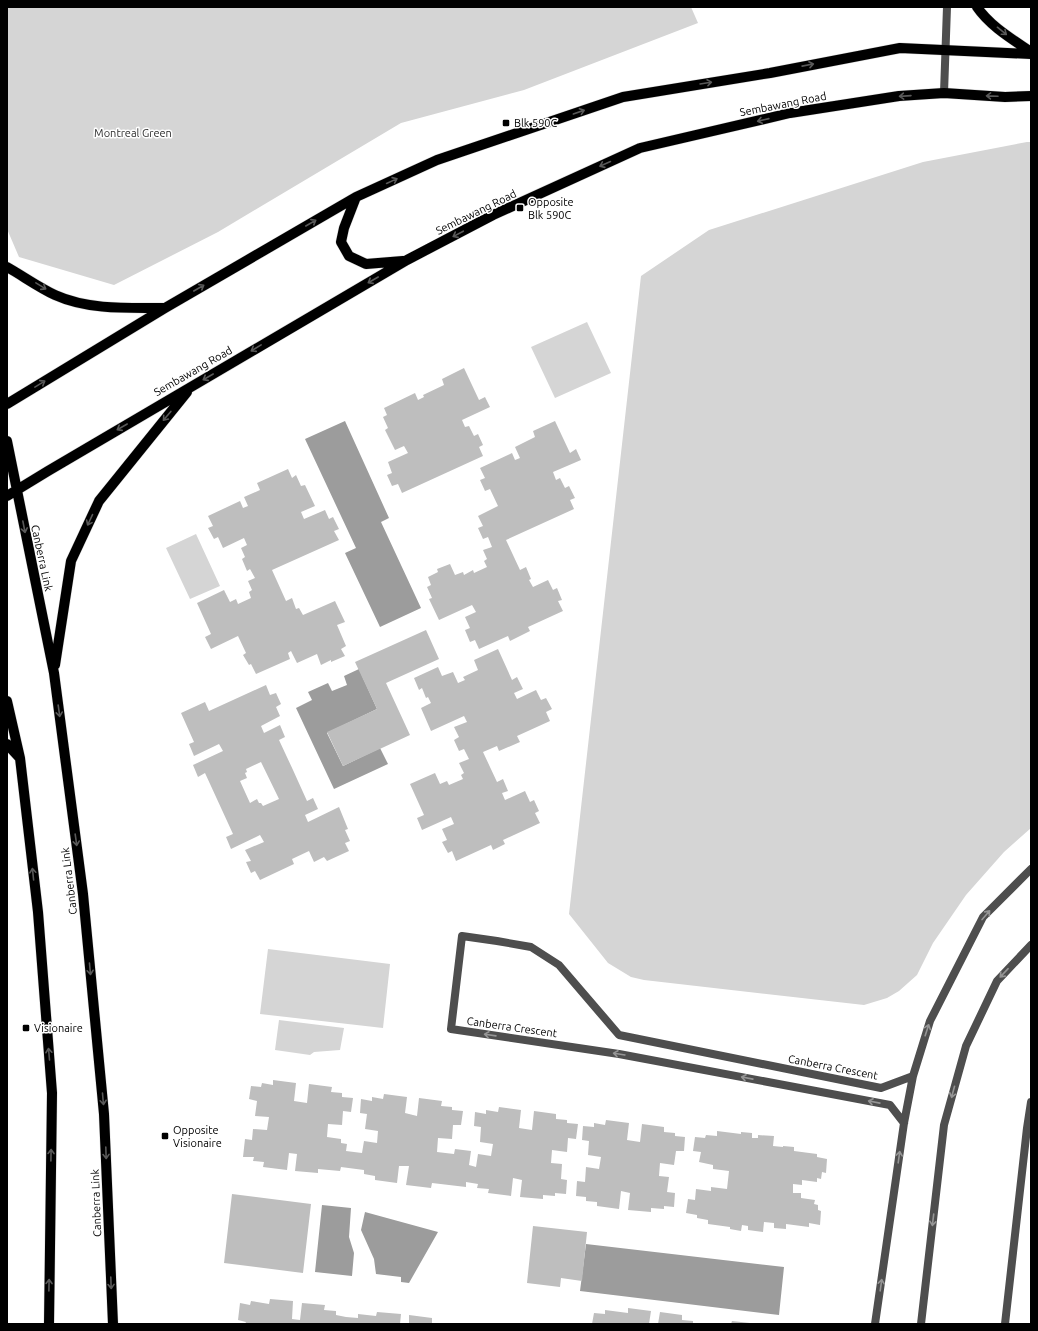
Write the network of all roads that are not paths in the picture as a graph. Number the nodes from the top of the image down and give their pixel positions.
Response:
1 (947, 7) edge
2 (977, 7) edge
3 (946, 50) junction
4 (1031, 53) edge
5 (944, 93) junction
6 (1031, 96) edge
7 (356, 197) junction
8 (407, 260) junction
9 (7, 267) edge
10 (165, 308) junction
11 (192, 386) junction
12 (7, 404) edge
13 (7, 441) edge
14 (16, 489) junction
15 (7, 496) edge
16 (54, 673) junction
17 (7, 701) edge
18 (7, 744) edge
19 (20, 758) junction
20 (1031, 869) edge
21 (1031, 945) edge
22 (913, 1076) junction
23 (1031, 1102) edge
24 (904, 1123) junction
25 (49, 1324) edge
26 (113, 1324) edge
27 (875, 1324) edge
28 (921, 1324) edge
29 (1005, 1324) edge

1 - 3 street
2 -> 4 main road
3 - 4 main road
3 - 5 street
7 -> 3 main road
6 -> 5 main road, Sembawang Road
5 -> 8 main road, Sembawang Road
7 - 8 main road
10 -> 7 main road
8 -> 11 main road, Sembawang Road
9 -> 10 main road
12 -> 10 main road
11 -> 14 main road, Sembawang Road
11 -> 16 main road
13 - 14 main road, Canberra Link
14 - 15 main road, Sembawang Road
14 -> 16 main road, Canberra Link
16 -> 26 main road, Canberra Link
17 - 19 main road
18 - 19 main road
25 -> 19 main road
22 -> 20 street
21 -> 28 street
22 - 24 street
24 -> 22 street, Canberra Crescent
23 - 29 street
27 -> 24 street

